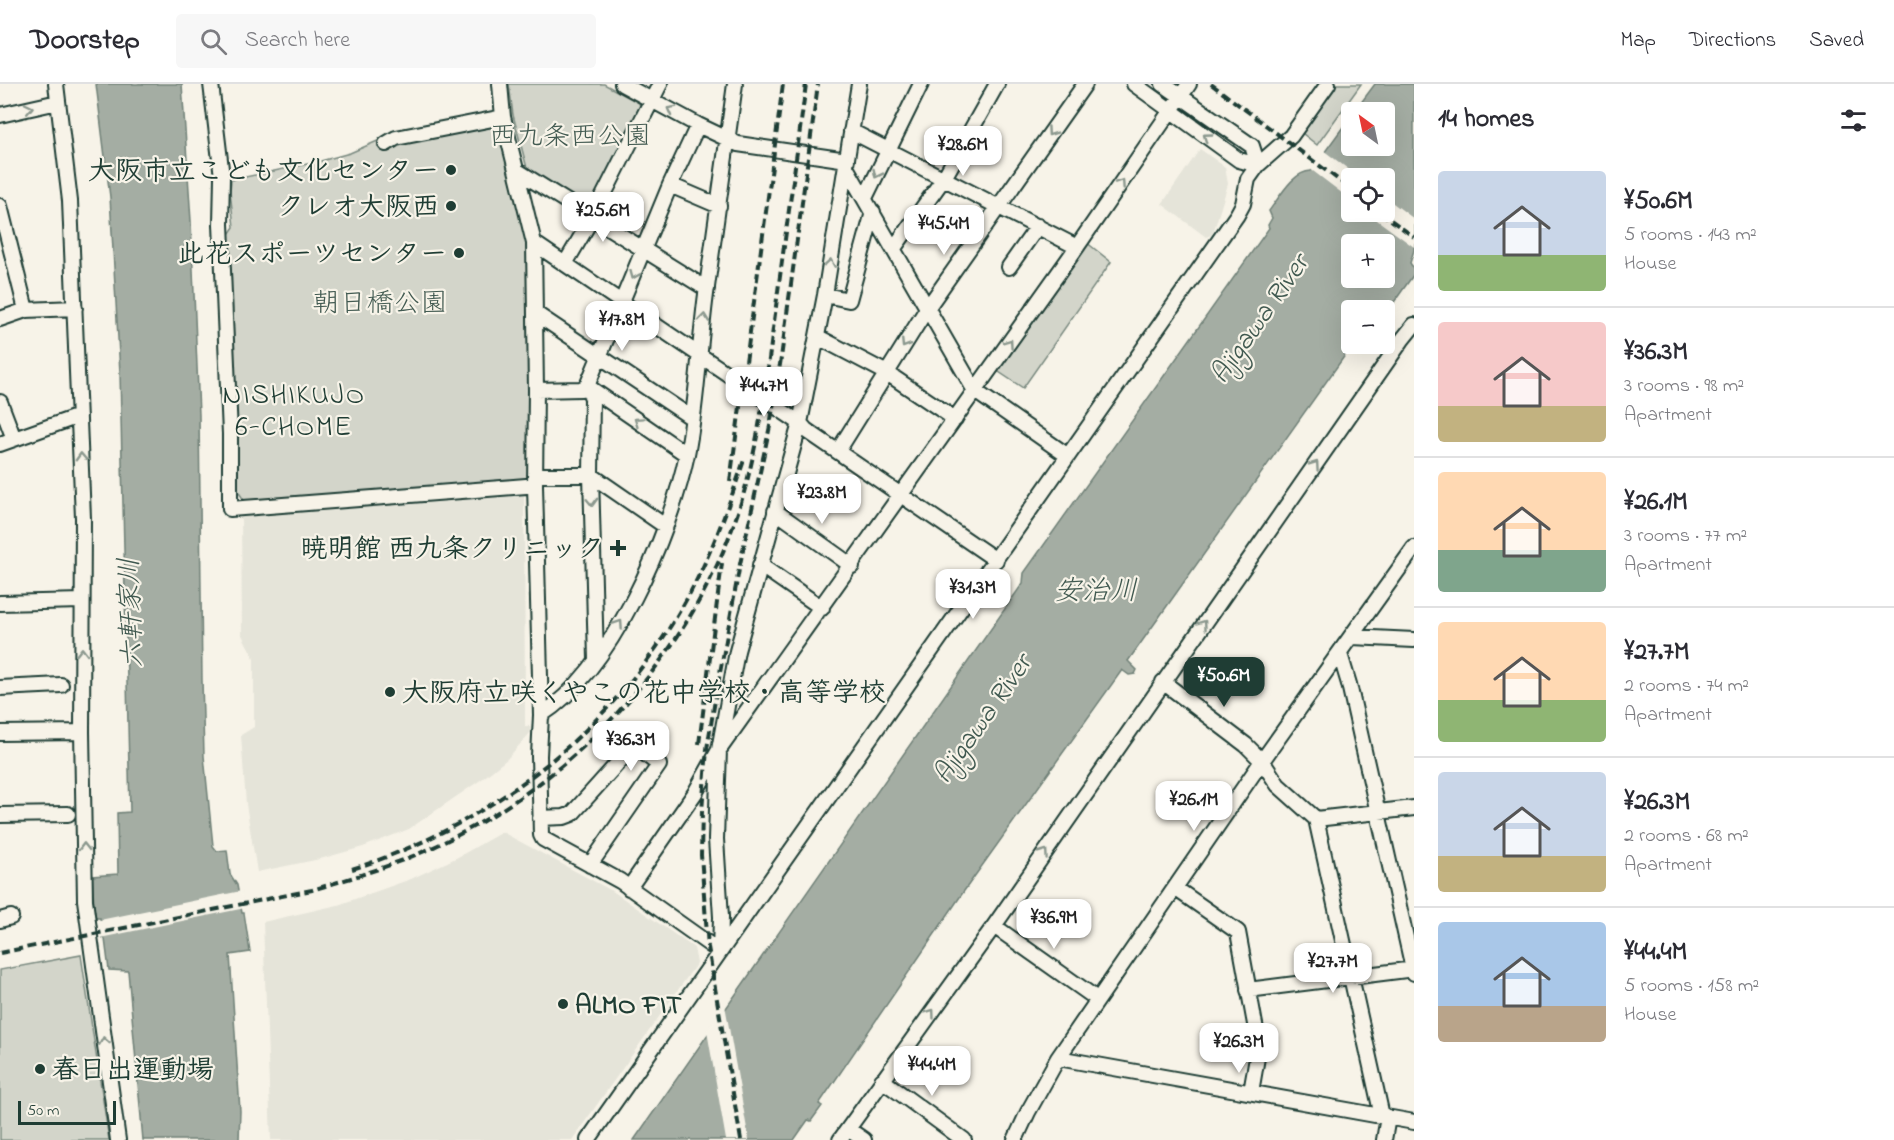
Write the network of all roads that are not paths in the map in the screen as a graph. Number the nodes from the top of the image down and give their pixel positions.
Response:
1 (56, 84) edge
2 (211, 84) edge
3 (500, 84) edge
4 (622, 84) edge
5 (660, 84) edge
6 (735, 84) edge
7 (859, 84) edge
8 (921, 84) edge
9 (997, 84) edge
10 (1085, 84) edge
11 (1134, 84) edge
12 (1163, 84) edge
13 (1189, 84) edge
14 (1328, 84) edge
15 (1180, 96) junction
16 (652, 100) junction
17 (58, 102) junction
18 (1170, 110) junction
19 (0, 115) edge
20 (503, 117) junction
21 (698, 125) junction
22 (851, 131) junction
23 (728, 140) junction
24 (386, 144) dead end
25 (889, 150) junction
26 (847, 163) junction
27 (1258, 165) junction
28 (516, 170) junction
29 (944, 178) junction
30 (670, 185) junction
31 (865, 198) junction
32 (0, 206) edge
33 (719, 206) junction
34 (998, 207) junction
35 (873, 212) junction
36 (592, 218) junction
37 (1038, 226) junction
38 (534, 243) junction
39 (1077, 247) junction
40 (894, 248) junction
41 (644, 251) junction
42 (565, 264) junction
43 (1009, 267) dead end
44 (707, 289) junction
45 (825, 295) junction
46 (622, 303) junction
47 (928, 307) junction
48 (75, 308) junction
49 (26, 310) junction
50 (535, 313) junction
51 (0, 319) edge
52 (1414, 326) edge
53 (818, 337) junction
54 (600, 356) junction
55 (700, 357) junction
56 (887, 373) junction
57 (587, 386) junction
58 (536, 390) junction
59 (975, 391) junction
60 (0, 402) edge
61 (79, 416) junction
62 (692, 418) junction
63 (955, 419) junction
64 (800, 423) junction
65 (14, 439) junction
66 (0, 444) edge
67 (838, 451) junction
68 (687, 454) junction
69 (1068, 456) junction
70 (591, 475) junction
71 (530, 481) junction
72 (900, 495) junction
73 (775, 511) junction
74 (665, 526) junction
75 (1414, 548) edge
76 (996, 560) junction
77 (760, 565) junction
78 (852, 566) junction
79 (82, 601) junction
80 (0, 603) edge
81 (822, 608) junction
82 (1352, 637) junction
83 (1414, 640) edge
84 (1340, 654) junction
85 (596, 659) junction
86 (1162, 682) junction
87 (61, 685) dead end
88 (0, 688) edge
89 (541, 715) junction
90 (82, 732) junction
91 (0, 733) edge
92 (720, 750) junction
93 (1262, 761) junction
94 (1414, 808) edge
95 (1378, 812) junction
96 (68, 814) dead end
97 (0, 815) edge
98 (540, 818) junction
99 (1316, 819) junction
100 (590, 865) junction
101 (629, 888) junction
102 (1175, 888) junction
103 (994, 926) junction
104 (720, 952) junction
105 (1414, 970) edge
106 (1350, 976) junction
107 (1248, 990) junction
108 (1097, 999) junction
109 (1058, 1058) junction
110 (882, 1080) junction
111 (1251, 1092) junction
112 (1385, 1117) junction
113 (1414, 1122) edge
114 (844, 1134) edge
115 (118, 1140) edge
116 (588, 1140) edge
117 (864, 1140) edge
118 (964, 1140) edge
119 (1015, 1140) edge
120 (1384, 1140) edge

1 - 17 street
2 - 71 street
3 - 20 street
4 - 16 street
5 - 16 street
6 - 23 street
7 - 22 street
8 - 25 street
9 - 29 street
10 -> 34 street
11 - 18 street
12 - 15 street
13 - 15 street
14 - 27 street
15 - 18 street
15 - 27 street
21 -> 16 street
16 - 36 street
19 -> 17 street
17 - 48 street
27 -> 18 street
39 -> 18 street
20 - 24 street
20 - 28 street
21 - 23 street
21 - 30 street
22 - 25 street
22 - 26 street
23 - 26 street
23 - 33 street
25 - 29 street
25 -> 31 street
26 - 31 street
45 -> 26 street
27 - 69 street
28 - 36 street
28 - 38 street
29 - 34 street
29 - 40 street
30 - 33 street
30 - 41 street
31 - 35 street
32 - 49 street
33 - 44 street
34 - 37 street
34 - 47 street
35 - 40 street
35 - 45 street
36 - 41 street
36 - 42 street
37 - 39 street
37 - 43 street
38 - 42 street
38 - 50 street
59 -> 39 street
40 - 47 street
41 - 44 street
41 -> 46 street
42 - 46 street
55 -> 44 street
45 - 53 street
46 - 54 street
46 - 55 street
47 -> 56 street
47 - 59 street
48 - 49 street
48 - 61 street
49 - 51 street
50 - 54 street
50 - 58 street
86 -> 52 street
53 - 56 street
53 - 64 street
54 - 57 street
54 - 62 street
55 - 62 street
55 - 64 street
56 - 63 street
56 - 67 street
57 - 58 street
68 -> 57 street
57 - 70 street
58 - 71 street
59 - 63 street
59 - 69 street
60 - 65 street
61 - 65 street
79 -> 61 street
62 - 68 street
63 - 72 street
64 - 67 street
64 - 73 street
65 - 66 street
67 - 72 street
68 - 74 street
69 - 76 street
70 - 71 street
70 - 74 street
70 -> 85 street
71 - 89 street
72 - 76 street
72 - 78 street
73 - 77 street
73 - 78 street
85 -> 74 street
75 - 82 street
76 - 104 street
77 - 81 street
77 - 92 street
78 - 81 street
79 - 80 street
90 -> 79 street
81 - 92 street
82 - 83 street
82 - 84 street
84 - 93 street
84 - 95 street
85 - 89 street
86 - 93 street
103 -> 86 street
87 - 88 street
89 - 98 street
90 - 91 street
115 -> 90 street
92 - 101 street
92 - 104 street
93 - 99 street
93 - 102 street
94 - 95 street
95 - 99 street
95 - 105 street
96 - 97 street
98 - 100 street
98 - 100 street
99 - 106 street
100 - 101 street
101 - 104 street
102 - 107 street
102 - 108 street
103 - 108 street
110 -> 103 street
104 - 116 street
105 - 106 street
106 - 107 street
106 - 112 street
107 - 111 street
108 - 109 street
109 - 111 street
109 - 119 street
110 - 114 street
110 - 118 street
111 - 112 street
112 - 113 street
112 - 120 street
114 - 117 street

